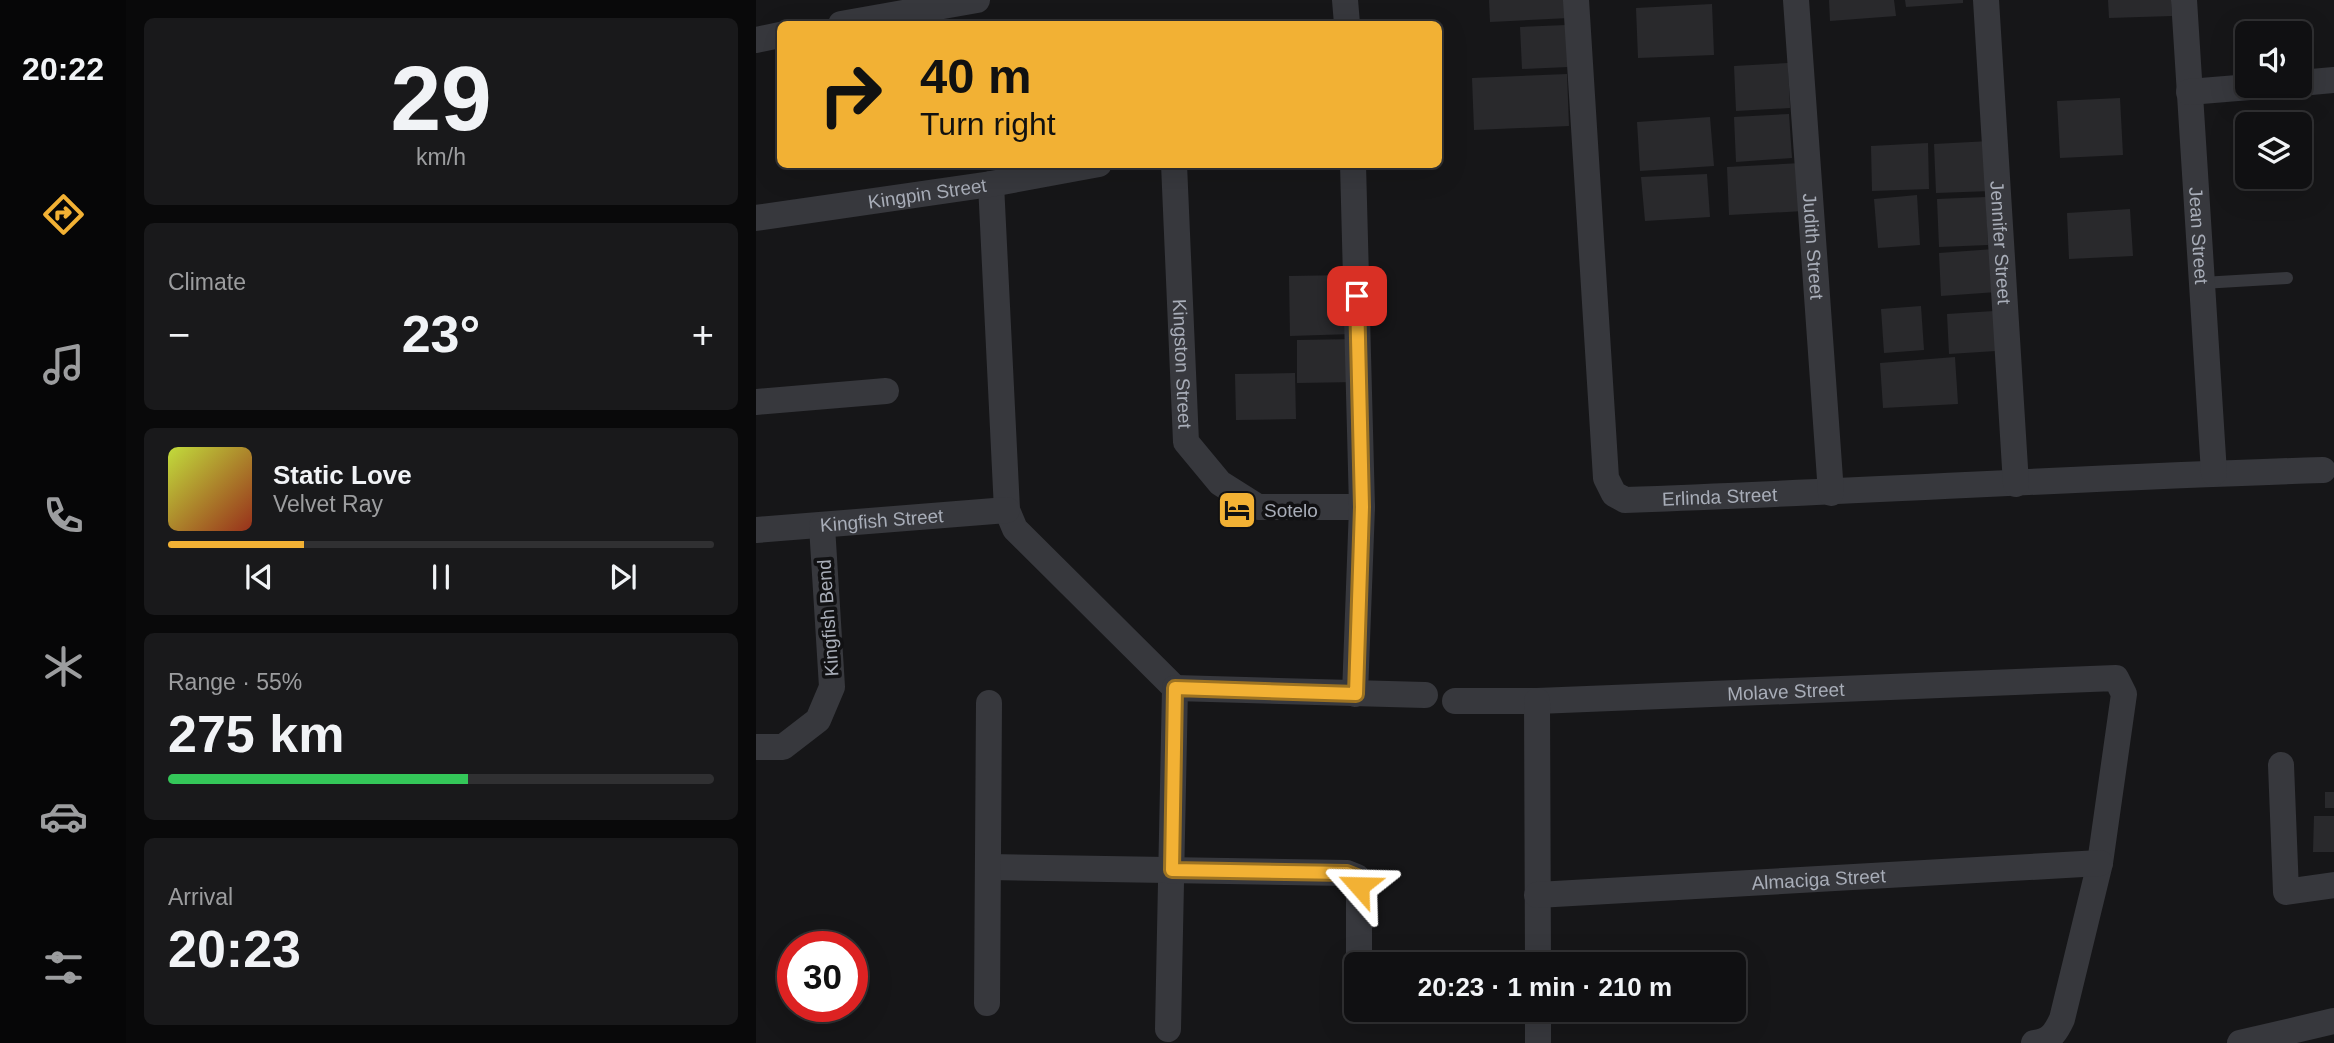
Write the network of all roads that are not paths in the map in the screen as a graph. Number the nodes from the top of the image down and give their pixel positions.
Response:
1 (977, 0) edge
2 (1345, 0) edge
3 (1576, 0) edge
4 (1796, 0) edge
5 (1986, 0) edge
6 (2184, 0) edge
7 (858, 21) edge
8 (1347, 21) edge
9 (777, 36) edge
10 (756, 40) edge
11 (2334, 80) edge
12 (2312, 82) edge
13 (2235, 88) edge
14 (2189, 92) junction
15 (1077, 168) edge
16 (1174, 168) edge
17 (1353, 168) edge
18 (991, 184) junction
19 (756, 218) edge
20 (2287, 278) dead end
21 (2202, 283) junction
22 (886, 391) dead end
23 (756, 402) edge
24 (2323, 470) dead end
25 (2214, 473) junction
26 (2016, 484) junction
27 (1831, 493) junction
28 (1362, 507) junction
29 (1007, 510) junction
30 (822, 526) junction
31 (756, 530) edge
32 (1175, 688) junction
33 (1356, 694) junction
34 (1424, 695) dead end
35 (1455, 701) dead end
36 (1537, 701) junction
37 (989, 703) dead end
38 (756, 747) edge
39 (2281, 765) dead end
40 (2100, 863) junction
41 (989, 867) junction
42 (1172, 870) junction
43 (2334, 885) edge
44 (1537, 895) junction
45 (1359, 952) edge
46 (1538, 952) edge
47 (987, 1003) dead end
48 (1538, 1022) edge
49 (1168, 1029) dead end
50 (2320, 1030) edge
51 (1538, 1043) edge
52 (2034, 1043) edge
53 (2240, 1043) edge

1 - 7 street
2 - 8 street
3 - 27 street, Erlinda Street
4 - 27 street, Judith Street
5 - 26 street, Jennifer Street
6 - 14 street, Jean Street
9 - 10 street
11 - 12 street
13 - 14 street
14 - 21 street, Jean Street
15 - 18 street, Kingpin Street
16 - 28 street, Kingston Street
17 - 28 street
18 - 19 street, Kingpin Street
18 - 29 street
20 - 21 lane
21 - 25 street, Jean Street
22 - 23 street
24 - 25 street, Erlinda Street
25 - 26 street, Erlinda Street
26 - 27 street, Erlinda Street
28 - 33 street
29 - 30 street, Kingfish Street
29 - 32 street
30 - 31 street, Kingfish Street
30 - 38 street, Kingfish Bend
32 - 33 street
32 - 42 street
33 - 34 street
35 - 36 street, Molave Street
36 - 40 street, Molave Street
36 - 44 street
37 - 41 street
39 - 43 street
40 - 44 street, Almaciga Street
40 - 52 street
41 - 42 street
41 - 47 street
42 - 45 street
42 - 49 street
44 - 46 street
48 - 51 street
50 - 53 street

